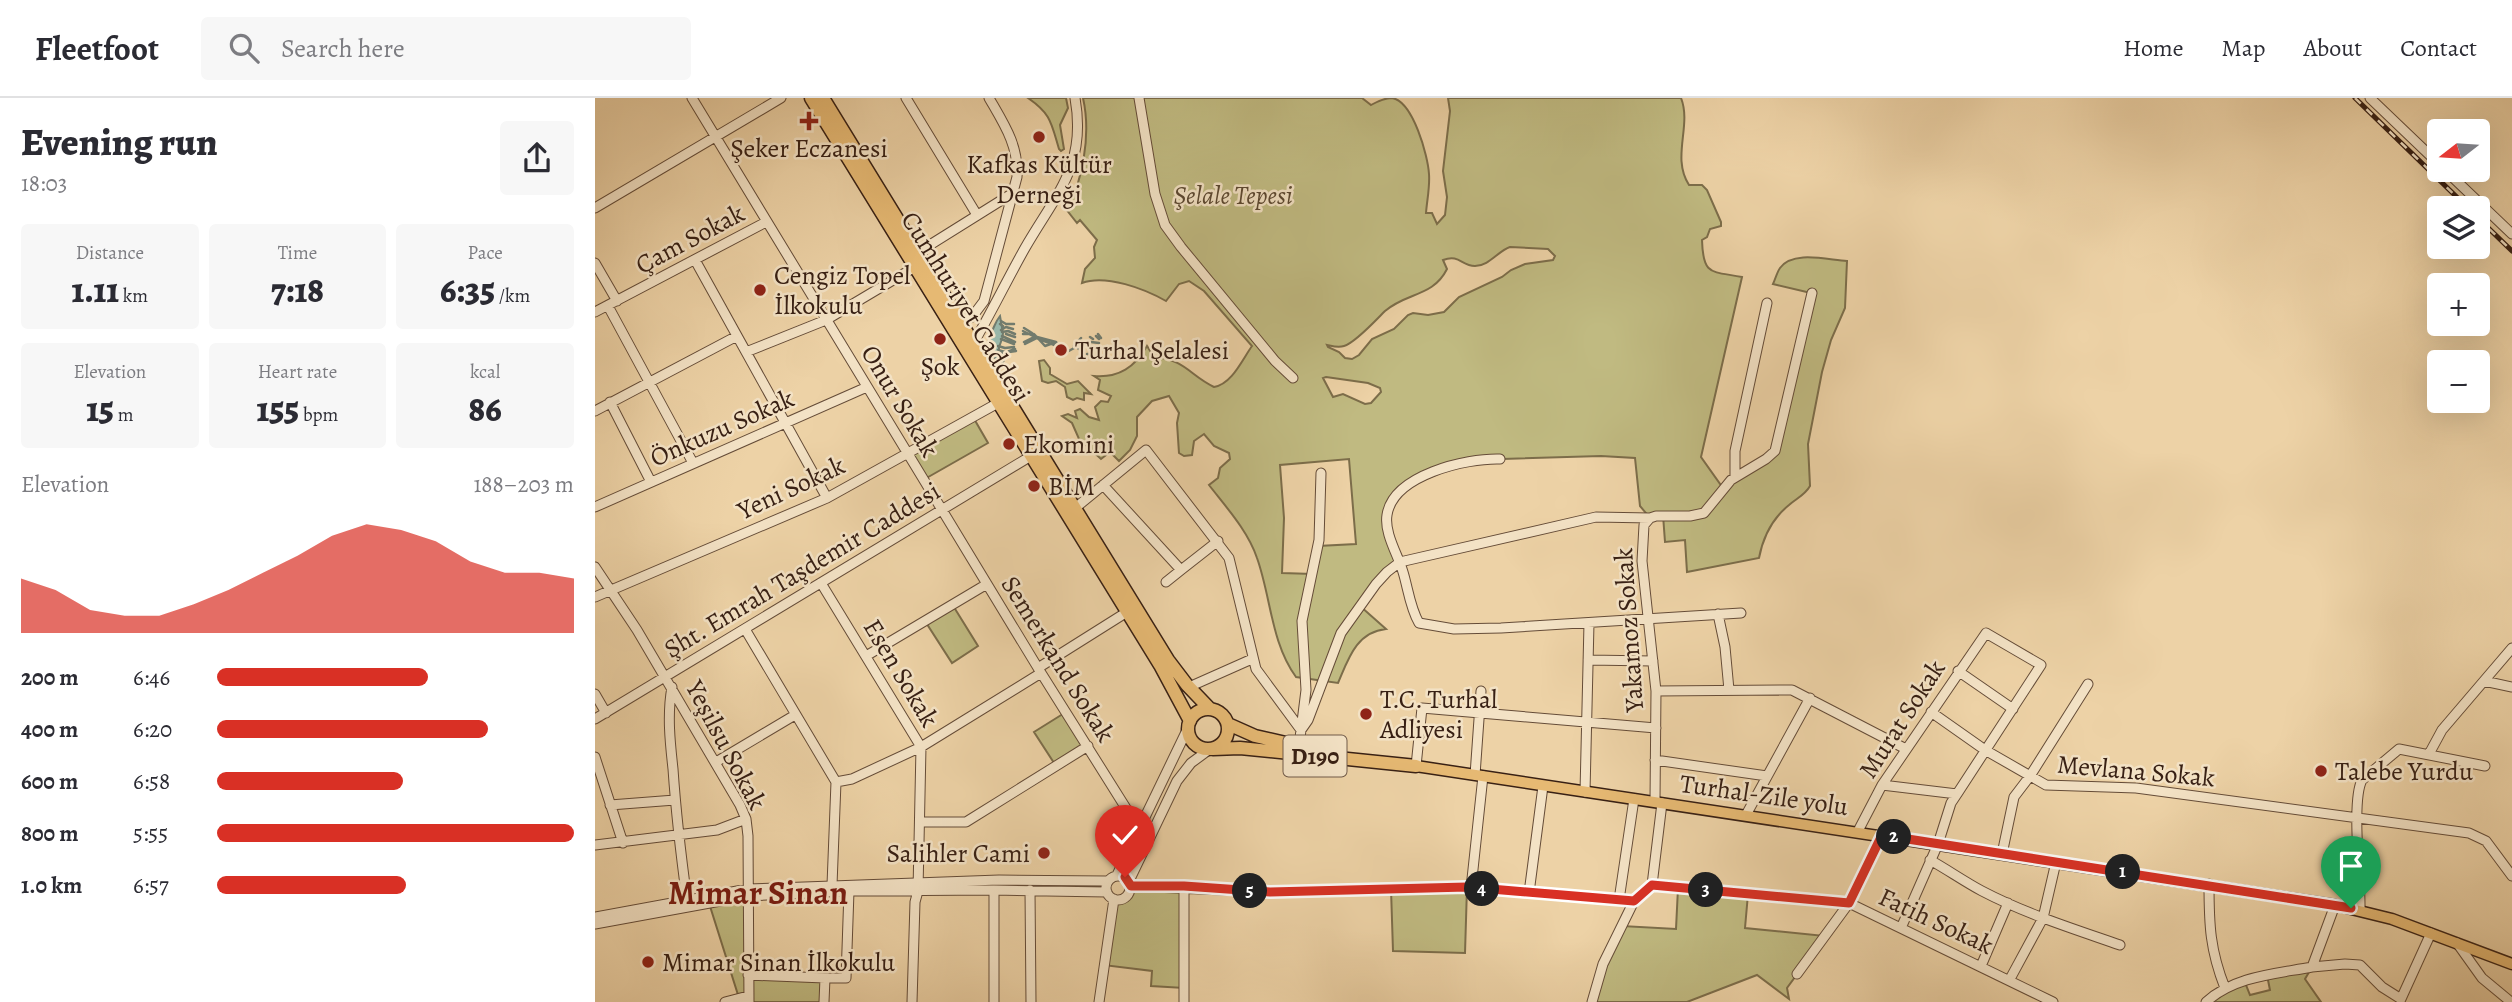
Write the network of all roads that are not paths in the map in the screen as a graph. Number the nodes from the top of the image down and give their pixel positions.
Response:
1 (692, 98) edge
2 (781, 98) edge
3 (811, 98) edge
4 (823, 98) edge
5 (906, 98) edge
6 (989, 98) edge
7 (1075, 98) edge
8 (1139, 98) edge
9 (2370, 98) edge
10 (715, 138) junction
11 (2427, 153) edge
12 (2458, 182) edge
13 (1013, 193) junction
14 (595, 208) edge
15 (977, 215) junction
16 (766, 222) junction
17 (2512, 234) edge
18 (917, 253) junction
19 (695, 260) junction
20 (595, 263) edge
21 (915, 267) junction
22 (1812, 293) dead end
23 (612, 303) junction
24 (1767, 303) dead end
25 (595, 312) edge
26 (977, 312) junction
27 (826, 320) junction
28 (987, 320) junction
29 (955, 324) junction
30 (737, 336) junction
31 (969, 347) junction
32 (746, 352) junction
33 (1293, 378) dead end
34 (649, 382) junction
35 (867, 387) junction
36 (610, 402) junction
37 (998, 403) junction
38 (595, 411) edge
39 (786, 423) junction
40 (907, 454) junction
41 (1031, 456) junction
42 (1500, 459) dead end
43 (693, 463) junction
44 (1321, 474) dead end
45 (1735, 477) junction
46 (650, 482) junction
47 (1104, 485) junction
48 (827, 498) junction
49 (595, 507) edge
50 (1074, 509) junction
51 (942, 510) junction
52 (1650, 518) junction
53 (1218, 541) junction
54 (1400, 562) junction
55 (595, 567) edge
56 (1181, 570) junction
57 (1166, 582) dead end
58 (821, 583) junction
59 (986, 584) junction
60 (609, 590) junction
61 (595, 597) edge
62 (1127, 612) junction
63 (1741, 612) dead end
64 (1718, 614) junction
65 (1649, 619) junction
66 (1589, 623) junction
67 (745, 629) junction
68 (2512, 648) edge
69 (866, 656) junction
70 (1252, 659) junction
71 (1588, 660) junction
72 (1653, 661) junction
73 (1039, 671) junction
74 (1958, 671) junction
75 (666, 677) junction
76 (2484, 681) junction
77 (2088, 684) dead end
78 (1189, 687) junction
79 (2512, 687) edge
80 (672, 688) junction
81 (1729, 690) junction
82 (1481, 691) dead end
83 (1656, 691) junction
84 (595, 695) edge
85 (1810, 698) junction
86 (1210, 709) junction
87 (2013, 709) junction
88 (1931, 712) junction
89 (606, 713) junction
90 (1480, 713) junction
91 (795, 715) junction
92 (595, 719) edge
93 (1587, 720) junction
94 (1189, 724) junction
95 (1228, 724) junction
96 (1656, 728) junction
97 (1301, 730) junction
98 (1088, 746) junction
99 (1299, 746) junction
100 (921, 747) junction
101 (1212, 749) junction
102 (1906, 749) junction
103 (1985, 750) junction
104 (2429, 754) junction
105 (595, 757) edge
106 (1655, 760) junction
107 (716, 762) junction
108 (1416, 766) junction
109 (2485, 766) dead end
110 (1479, 776) junction
111 (1767, 776) junction
112 (2031, 776) junction
113 (836, 782) junction
114 (1882, 785) junction
115 (1543, 786) junction
116 (1585, 792) junction
117 (1957, 794) junction
118 (1634, 799) junction
119 (675, 800) junction
120 (1659, 802) junction
121 (610, 805) junction
122 (1746, 815) junction
123 (746, 818) junction
124 (2358, 818) junction
125 (920, 822) junction
126 (1139, 830) junction
127 (1858, 831) junction
128 (1882, 835) junction
129 (678, 836) junction
130 (623, 843) junction
131 (1938, 844) junction
132 (595, 845) edge
133 (2001, 854) junction
134 (1930, 860) junction
135 (2056, 862) junction
136 (1117, 875) junction
137 (2512, 876) edge
138 (1107, 881) junction
139 (1130, 883) junction
140 (2209, 884) junction
141 (832, 885) junction
142 (1652, 885) junction
143 (1184, 886) junction
144 (918, 887) junction
145 (1471, 888) junction
146 (994, 890) junction
147 (1030, 890) junction
148 (849, 891) junction
149 (748, 892) junction
150 (1107, 892) junction
151 (1529, 893) junction
152 (687, 900) junction
153 (1114, 900) junction
154 (1619, 900) junction
155 (1634, 901) junction
156 (1849, 903) junction
157 (2008, 903) junction
158 (2335, 905) junction
159 (2360, 910) junction
160 (595, 917) edge
161 (2043, 918) junction
162 (595, 924) edge
163 (1901, 928) junction
164 (2431, 933) junction
165 (2457, 943) junction
166 (2120, 945) dead end
167 (2512, 964) edge
168 (1981, 965) junction
169 (2312, 967) junction
170 (1797, 974) dead end
171 (748, 975) junction
172 (825, 978) junction
173 (2010, 979) junction
174 (2225, 988) junction
175 (749, 999) edge
176 (725, 1002) edge
177 (824, 1002) edge
178 (912, 1002) edge
179 (994, 1002) edge
180 (1031, 1002) edge
181 (1099, 1002) edge
182 (1184, 1002) edge
183 (1592, 1002) edge
184 (2053, 1002) edge
185 (2206, 1002) edge
186 (2511, 1002) edge

1 - 10 street, Onur Sokak
2 - 10 street
3 - 21 highway, Cumhuriyet Caddesi
4 - 18 highway, Cumhuriyet Caddesi
5 - 15 street
6 - 13 street
7 - 28 street
8 - 33 street
9 - 11 street
10 - 14 street
10 - 16 street, Onur Sokak
12 - 17 street
13 - 15 street
13 - 26 street
15 - 18 street
16 - 19 street, Çam Sokak
16 - 27 street, Onur Sokak
18 - 29 highway, Cumhuriyet Caddesi
19 - 23 street, Çam Sokak
19 - 30 street
20 - 23 street
21 - 27 street
21 - 29 highway, Cumhuriyet Caddesi
22 - 45 street, Yakamoz Sokak
23 - 25 street, Çam Sokak
23 - 34 street
24 - 45 street
26 - 28 street
26 - 29 street
27 - 32 street
27 - 35 street, Onur Sokak
28 - 31 street
29 - 31 highway, Cumhuriyet Caddesi
30 - 32 street
30 - 34 street
31 - 37 highway, Cumhuriyet Caddesi
31 - 50 highway, Cumhuriyet Caddesi
32 - 39 street
34 - 36 street
34 - 43 street
35 - 39 street, Önkuzu Sokak
35 - 40 street, Onur Sokak
36 - 38 street
36 - 46 street
37 - 40 street, Yeni Sokak
37 - 41 highway, Cumhuriyet Caddesi
39 - 43 street, Önkuzu Sokak
39 - 48 street
40 - 48 street, Yeni Sokak
40 - 51 street, Onur Sokak
41 - 51 street, Şht. Emrah Taşdemir Caddesi
41 - 62 highway, Cumhuriyet Caddesi
42 - 54 street
43 - 46 street, Önkuzu Sokak
44 - 97 street
45 - 52 street, Yakamoz Sokak
46 - 49 street, Önkuzu Sokak
47 - 50 street
47 - 53 street
47 - 56 street
48 - 60 street, Yeni Sokak
50 - 78 highway, Cumhuriyet Caddesi
51 - 58 street, Şht. Emrah Taşdemir Caddesi
51 - 59 street, Semerkand Sokak
52 - 54 street
52 - 65 street, Yakamoz Sokak
53 - 56 street
53 - 70 street
54 - 66 street
54 - 97 street
55 - 60 street, Yeşilsu Sokak
56 - 57 street
58 - 67 street, Şht. Emrah Taşdemir Caddesi
58 - 69 street, Esen Sokak
59 - 69 street
59 - 73 street, Semerkand Sokak
60 - 61 street, Yeni Sokak
60 - 75 street, Yeşilsu Sokak
62 - 73 street
62 - 94 highway, Cumhuriyet Caddesi
63 - 64 street
64 - 65 street
64 - 81 street
65 - 66 street
65 - 72 street, Yakamoz Sokak
66 - 71 street
67 - 75 street, Şht. Emrah Taşdemir Caddesi
67 - 91 street
68 - 76 street
69 - 100 street, Esen Sokak
70 - 78 street
70 - 97 street
71 - 72 street
71 - 93 street
72 - 83 street, Yakamoz Sokak
73 - 98 street, Semerkand Sokak
73 - 100 street
74 - 87 street
74 - 87 street, Murat Sokak
74 - 88 street, Murat Sokak
75 - 80 street, Yeşilsu Sokak
75 - 89 street, Şht. Emrah Taşdemir Caddesi
76 - 79 street
76 - 104 street
77 - 112 street
78 - 86 highway, Cumhuriyet Caddesi
80 - 107 street, Yeşilsu Sokak
80 - 119 street
81 - 83 street
81 - 85 street
82 - 90 street
83 - 96 street, Yakamoz Sokak
84 - 89 street
85 - 102 street
85 - 111 street
86 - 94 highway
86 - 95 highway, Cumhuriyet Caddesi
87 - 103 street
88 - 102 street, Murat Sokak
88 - 103 street, Mevlana Sokak
89 - 92 street, Şht. Emrah Taşdemir Caddesi
90 - 93 street
90 - 108 street
90 - 110 street
91 - 107 street
91 - 113 street
93 - 96 street
93 - 116 street
94 - 101 highway, Cumhuriyet Caddesi
94 - 126 street
95 - 99 highway, Cumhuriyet Caddesi / D190
95 - 101 highway
96 - 106 street, Yakamoz Sokak
97 - 99 street
98 - 125 street
98 - 126 street, Semerkand Sokak
99 - 108 highway, Cumhuriyet Caddesi / D190
100 - 113 street
100 - 125 street, Esen Sokak
101 - 108 highway, D190
101 - 139 street
102 - 114 street, Murat Sokak
103 - 112 street, Mevlana Sokak
103 - 117 street
104 - 109 street
104 - 124 street
105 - 121 street
106 - 111 street
106 - 120 street, Yakamoz Sokak
107 - 123 street, Yeşilsu Sokak
108 - 110 main road, Turhal-Zile yolu / D190
110 - 115 main road, Turhal-Zile yolu / D190
110 - 145 street
111 - 122 street
112 - 124 street, Mevlana Sokak
112 - 133 street
113 - 141 street
114 - 117 street
114 - 127 street, Murat Sokak
115 - 116 main road, Turhal-Zile yolu / D190
115 - 151 street
116 - 118 main road, Turhal-Zile yolu / D190
117 - 131 street
118 - 120 main road, Turhal-Zile yolu / D190
118 - 154 street
119 - 121 street
119 - 129 street
120 - 122 main road, Turhal-Zile yolu / D190
120 - 142 street, Yakamoz Sokak
121 - 130 street
122 - 127 main road, Turhal-Zile yolu / D190
123 - 129 street
123 - 149 street, Yeşilsu Sokak
124 - 137 street, Mevlana Sokak
124 - 159 street
125 - 144 street, Esen Sokak
126 - 136 street
127 - 128 main road, Turhal-Zile yolu / D190
128 - 131 main road, Turhal-Zile yolu / D190
128 - 156 street
129 - 130 street
129 - 152 street
130 - 132 street
131 - 133 main road, Turhal-Zile yolu / D190
131 - 134 street
133 - 135 main road, Turhal-Zile yolu / D190
134 - 157 street
134 - 163 street
135 - 140 main road, Turhal-Zile yolu / D190
135 - 161 street
136 - 138 street
136 - 139 street
138 - 144 street
138 - 150 street
139 - 143 street
139 - 153 street
140 - 158 main road, Turhal-Zile yolu / D190
140 - 174 street
141 - 144 street
141 - 149 street
142 - 155 street
142 - 156 street, Fatih Sokak
143 - 145 street
143 - 182 street
144 - 146 street
144 - 148 street
144 - 178 street, Esen Sokak
145 - 151 street
146 - 147 street
146 - 179 street
147 - 150 street
147 - 180 street
148 - 149 street
148 - 172 street
149 - 152 street
149 - 162 street
149 - 171 street, Yeşilsu Sokak
150 - 153 street
151 - 154 street
152 - 160 street
153 - 181 street
154 - 155 street
155 - 183 street
156 - 163 street, Fatih Sokak
156 - 170 street
157 - 161 street
157 - 168 street
158 - 159 main road, Turhal-Zile yolu / D190
158 - 169 street
159 - 164 main road, Turhal-Zile yolu / D190
161 - 166 street
161 - 173 street
163 - 168 street, Fatih Sokak
164 - 165 main road, Turhal-Zile yolu / D190
164 - 169 street
165 - 167 main road, Turhal-Zile yolu / D190
165 - 186 street
168 - 173 street, Fatih Sokak
169 - 174 street
171 - 172 street
171 - 175 street, Yeşilsu Sokak
172 - 177 street
173 - 184 street, Fatih Sokak
174 - 185 street
175 - 176 street

